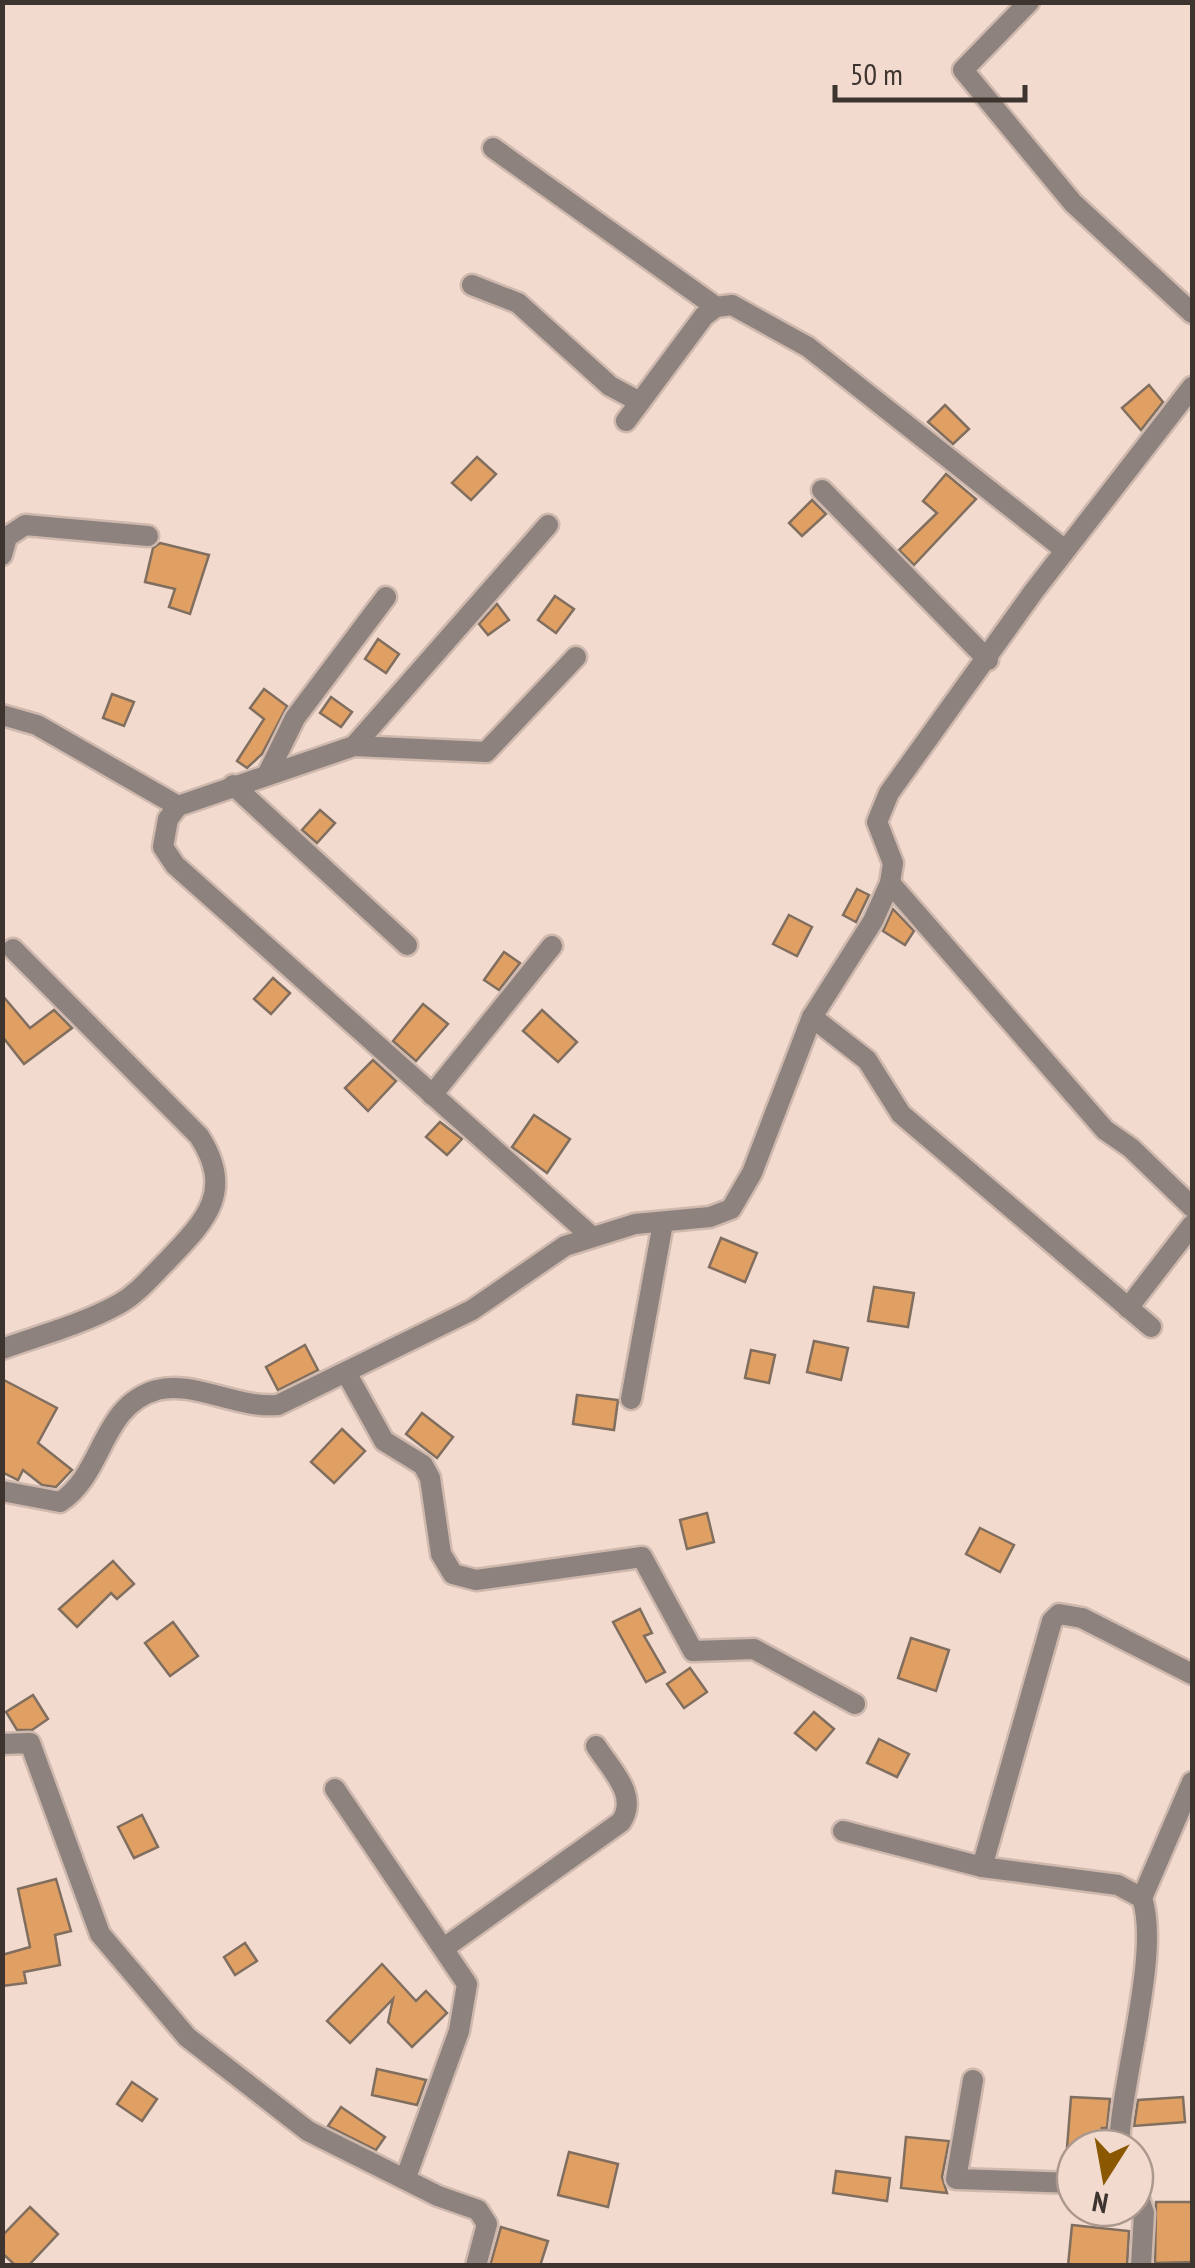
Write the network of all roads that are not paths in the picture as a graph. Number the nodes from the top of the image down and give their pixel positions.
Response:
1 (1029, 2) edge
2 (493, 148) dead end
3 (472, 285) dead end
4 (716, 306) junction
5 (1192, 313) edge
6 (1192, 387) edge
7 (640, 402) junction
8 (626, 422) dead end
9 (822, 490) dead end
10 (548, 525) dead end
11 (148, 536) dead end
12 (1065, 550) junction
13 (2, 555) edge
14 (386, 597) dead end
15 (576, 657) dead end
16 (988, 660) junction
17 (2, 716) edge
18 (354, 746) junction
19 (268, 773) junction
20 (233, 785) junction
21 (178, 806) junction
22 (890, 884) junction
23 (407, 945) dead end
24 (552, 946) dead end
25 (13, 948) dead end
26 (812, 1017) junction
27 (432, 1095) junction
28 (1192, 1206) edge
29 (663, 1223) junction
30 (1192, 1225) edge
31 (590, 1236) junction
32 (1128, 1308) junction
33 (1151, 1327) dead end
34 (2, 1349) edge
35 (346, 1374) junction
36 (631, 1399) dead end
37 (2, 1491) edge
38 (1192, 1674) edge
39 (855, 1704) dead end
40 (2, 1744) edge
41 (596, 1746) dead end
42 (1192, 1786) edge
43 (335, 1789) dead end
44 (843, 1831) dead end
45 (982, 1867) junction
46 (1142, 1898) junction
47 (444, 1948) junction
48 (973, 2080) dead end
49 (1122, 2128) edge
50 (406, 2177) junction
51 (1055, 2182) edge
52 (1143, 2228) edge
53 (476, 2266) edge
54 (1141, 2266) edge

1 - 5 street
2 - 4 street
3 - 7 street
4 - 7 street
4 - 12 street
6 - 12 street
7 - 8 street
9 - 16 street
10 - 18 street
11 - 13 street
12 - 16 street
14 - 19 street
15 - 18 street
16 - 22 street
17 - 21 street
18 - 19 street
19 - 20 street
20 - 21 street
20 - 23 street
21 - 27 street
22 - 26 street
22 - 28 street
24 - 27 street
25 - 34 street
26 - 29 street
26 - 32 street
27 - 31 street
29 - 31 street
29 - 36 street
30 - 32 street
31 - 35 street
32 - 33 street
35 - 37 street
35 - 39 street
38 - 45 street
40 - 50 street
41 - 47 street
42 - 46 street
43 - 47 street
44 - 45 street
45 - 46 street
46 - 49 street
47 - 50 street
48 - 51 street
50 - 53 street
52 - 54 street

